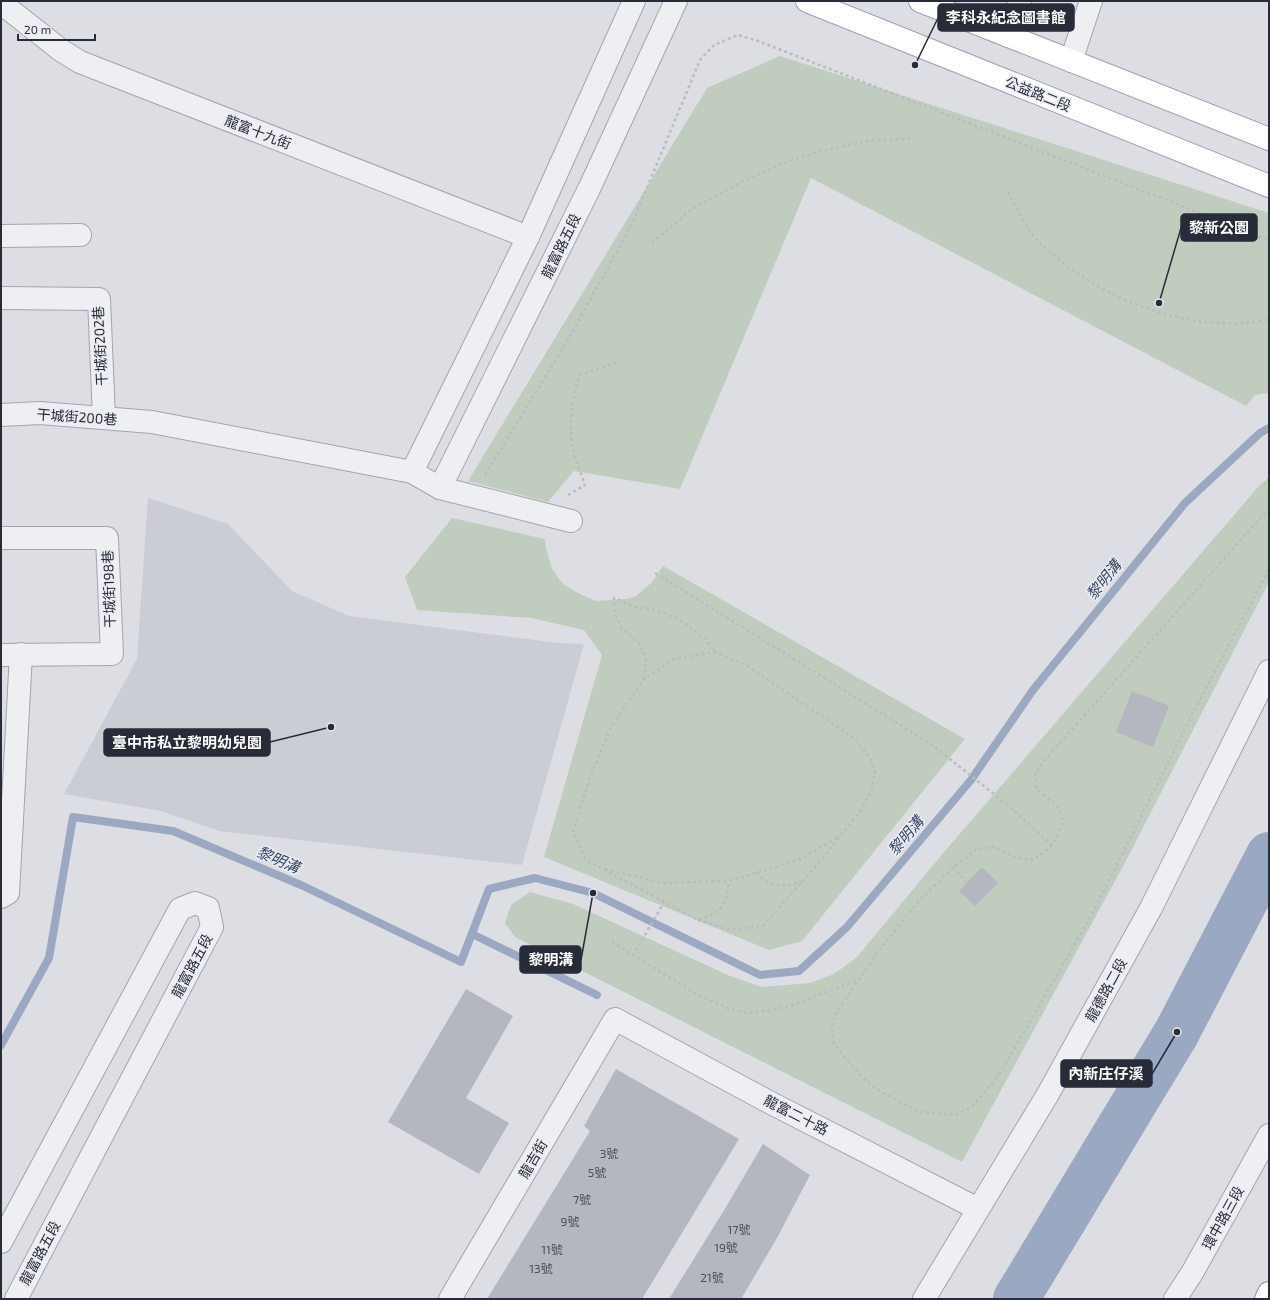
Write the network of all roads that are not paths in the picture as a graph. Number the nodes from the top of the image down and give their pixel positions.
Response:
1 (634, 1) edge
2 (676, 1) edge
3 (807, 1) edge
4 (920, 1) edge
5 (1020, 1) edge
6 (1091, 1) edge
7 (1, 3) edge
8 (1008, 36) junction
9 (1071, 61) junction
10 (1269, 139) edge
11 (1269, 186) edge
12 (80, 235) dead end
13 (1, 236) edge
14 (528, 237) junction
15 (1, 298) edge
16 (1, 415) edge
17 (104, 418) junction
18 (412, 472) junction
19 (440, 488) junction
20 (570, 521) dead end
21 (1, 538) edge
22 (11, 655) edge
23 (1269, 671) edge
24 (4, 895) edge
25 (615, 1019) joint
26 (1269, 1136) edge
27 (978, 1209) junction
28 (1, 1242) edge
29 (1269, 1293) edge
30 (16, 1299) edge
31 (450, 1299) edge
32 (924, 1299) edge
33 (1175, 1299) edge
34 (1266, 1299) edge

1 - 14 street
2 - 19 street, 龍富路五段
3 - 11 main road, 公益路二段
4 - 8 main road
5 - 8 street
6 - 9 street
7 - 14 street, 龍富十九街
8 - 9 main road
9 - 10 main road
12 - 13 street
14 - 18 street
15 - 17 street, 干城街202巷
16 - 17 street, 干城街200巷
17 - 18 street, 干城街200巷
18 - 19 street, 干城街200巷
19 - 20 street, 干城街200巷
21 - 22 street, 干城街198巷
22 - 24 street, 干城街198巷
23 - 27 street, 龍德路二段
25 - 27 street, 龍富二十路
25 - 31 street, 龍吉街
26 - 33 street, 環中路三段
27 - 32 street, 龍德路二段
28 - 30 street, 龍富路五段
29 - 34 main road

